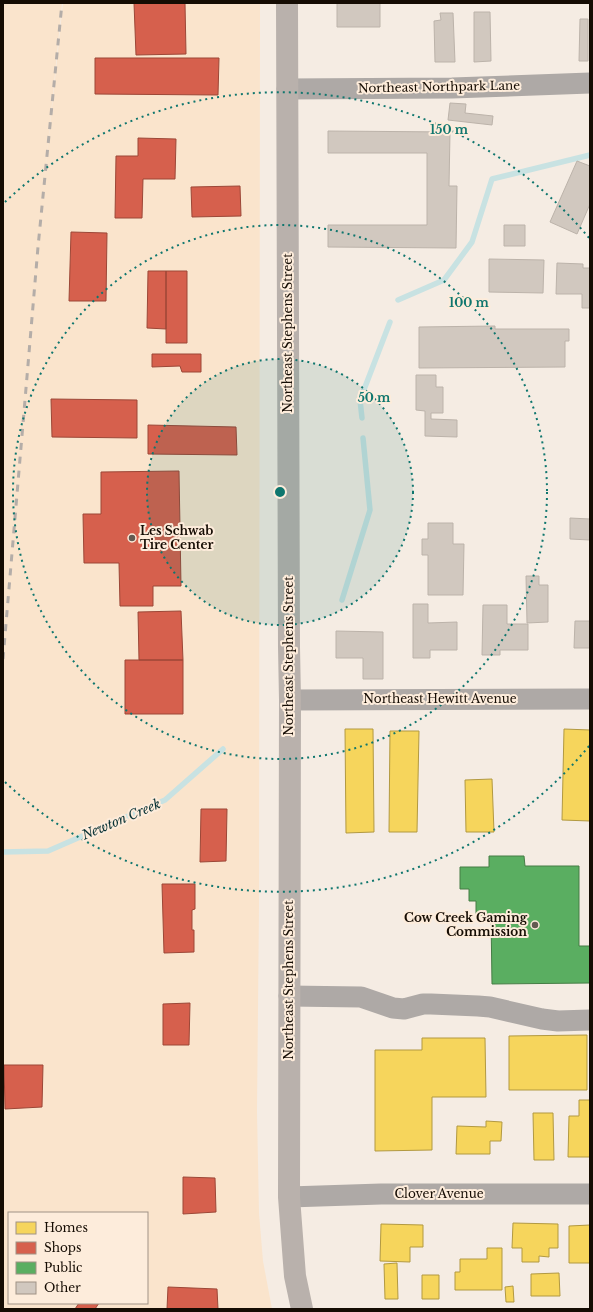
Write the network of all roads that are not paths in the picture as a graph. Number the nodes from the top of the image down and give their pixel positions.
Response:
1 (287, 3) edge
2 (590, 83) edge
3 (287, 89) junction
4 (590, 699) edge
5 (290, 700) junction
6 (289, 996) junction
7 (590, 1020) edge
8 (590, 1194) edge
9 (289, 1197) junction
10 (302, 1309) edge

1 - 3 main road, Northeast Stephens Street
2 - 3 street, Northeast Northpark Lane
3 - 5 main road, Northeast Stephens Street
4 - 5 street, Northeast Hewitt Avenue
5 - 6 main road, Northeast Stephens Street
6 - 7 street
6 - 9 main road, Northeast Stephens Street
8 - 9 street, Clover Avenue
9 - 10 main road, Northeast Stephens Street

